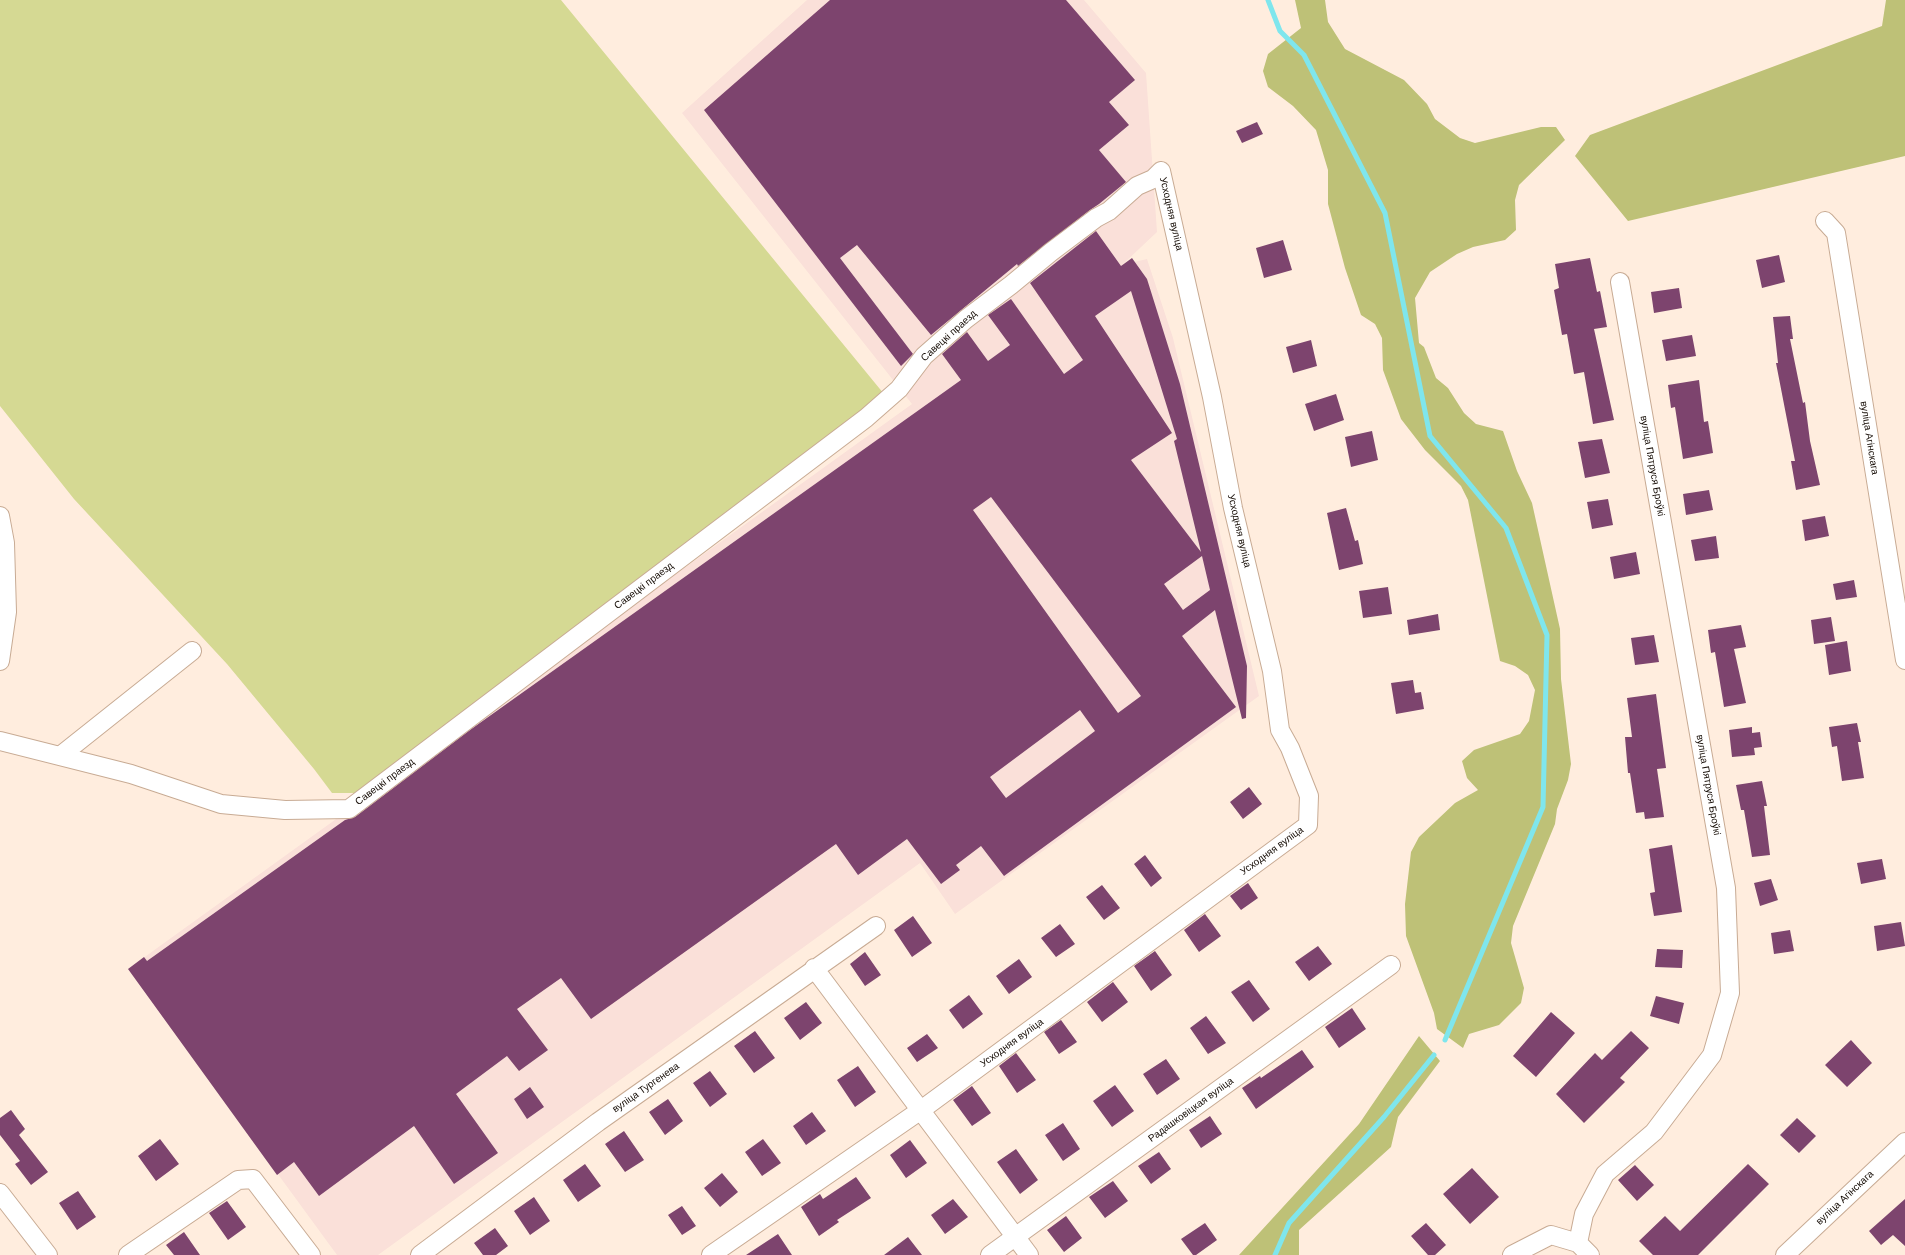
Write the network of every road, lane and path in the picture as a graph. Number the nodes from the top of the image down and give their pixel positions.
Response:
1 (1162, 171) joint
2 (1825, 221) dead end
3 (1620, 282) dead end
4 (0, 516) edge
5 (192, 650) dead end
6 (1905, 660) edge
7 (0, 661) edge
8 (0, 741) edge
9 (60, 756) junction
10 (876, 926) dead end
11 (1391, 964) dead end
12 (814, 968) junction
13 (921, 1110) junction
14 (1905, 1142) edge
15 (0, 1193) edge
16 (1016, 1237) junction
17 (1584, 1249) edge
18 (48, 1255) edge
19 (128, 1255) edge
20 (310, 1255) edge
21 (420, 1255) edge
22 (711, 1255) edge
23 (990, 1255) edge
24 (1029, 1255) edge
25 (1512, 1255) edge
26 (1786, 1255) edge

1 - 9 street, Савецкі праезд
1 - 13 street, Усходняя вуліца
2 - 6 street, вуліца Агінскага
3 - 17 street, вуліца Пятруся Броўкі
4 - 7 street
5 - 9 street
8 - 9 street, Савецкі праезд
10 - 12 street, вуліца Тургенева
11 - 16 street, Радашковіцкая вуліца
12 - 13 street
12 - 21 street, вуліца Тургенева
13 - 16 street
13 - 22 street, Усходняя вуліца
14 - 26 street, вуліца Агінскага
15 - 18 street
16 - 23 street, Радашковіцкая вуліца
16 - 24 street
17 - 25 street
19 - 20 street

